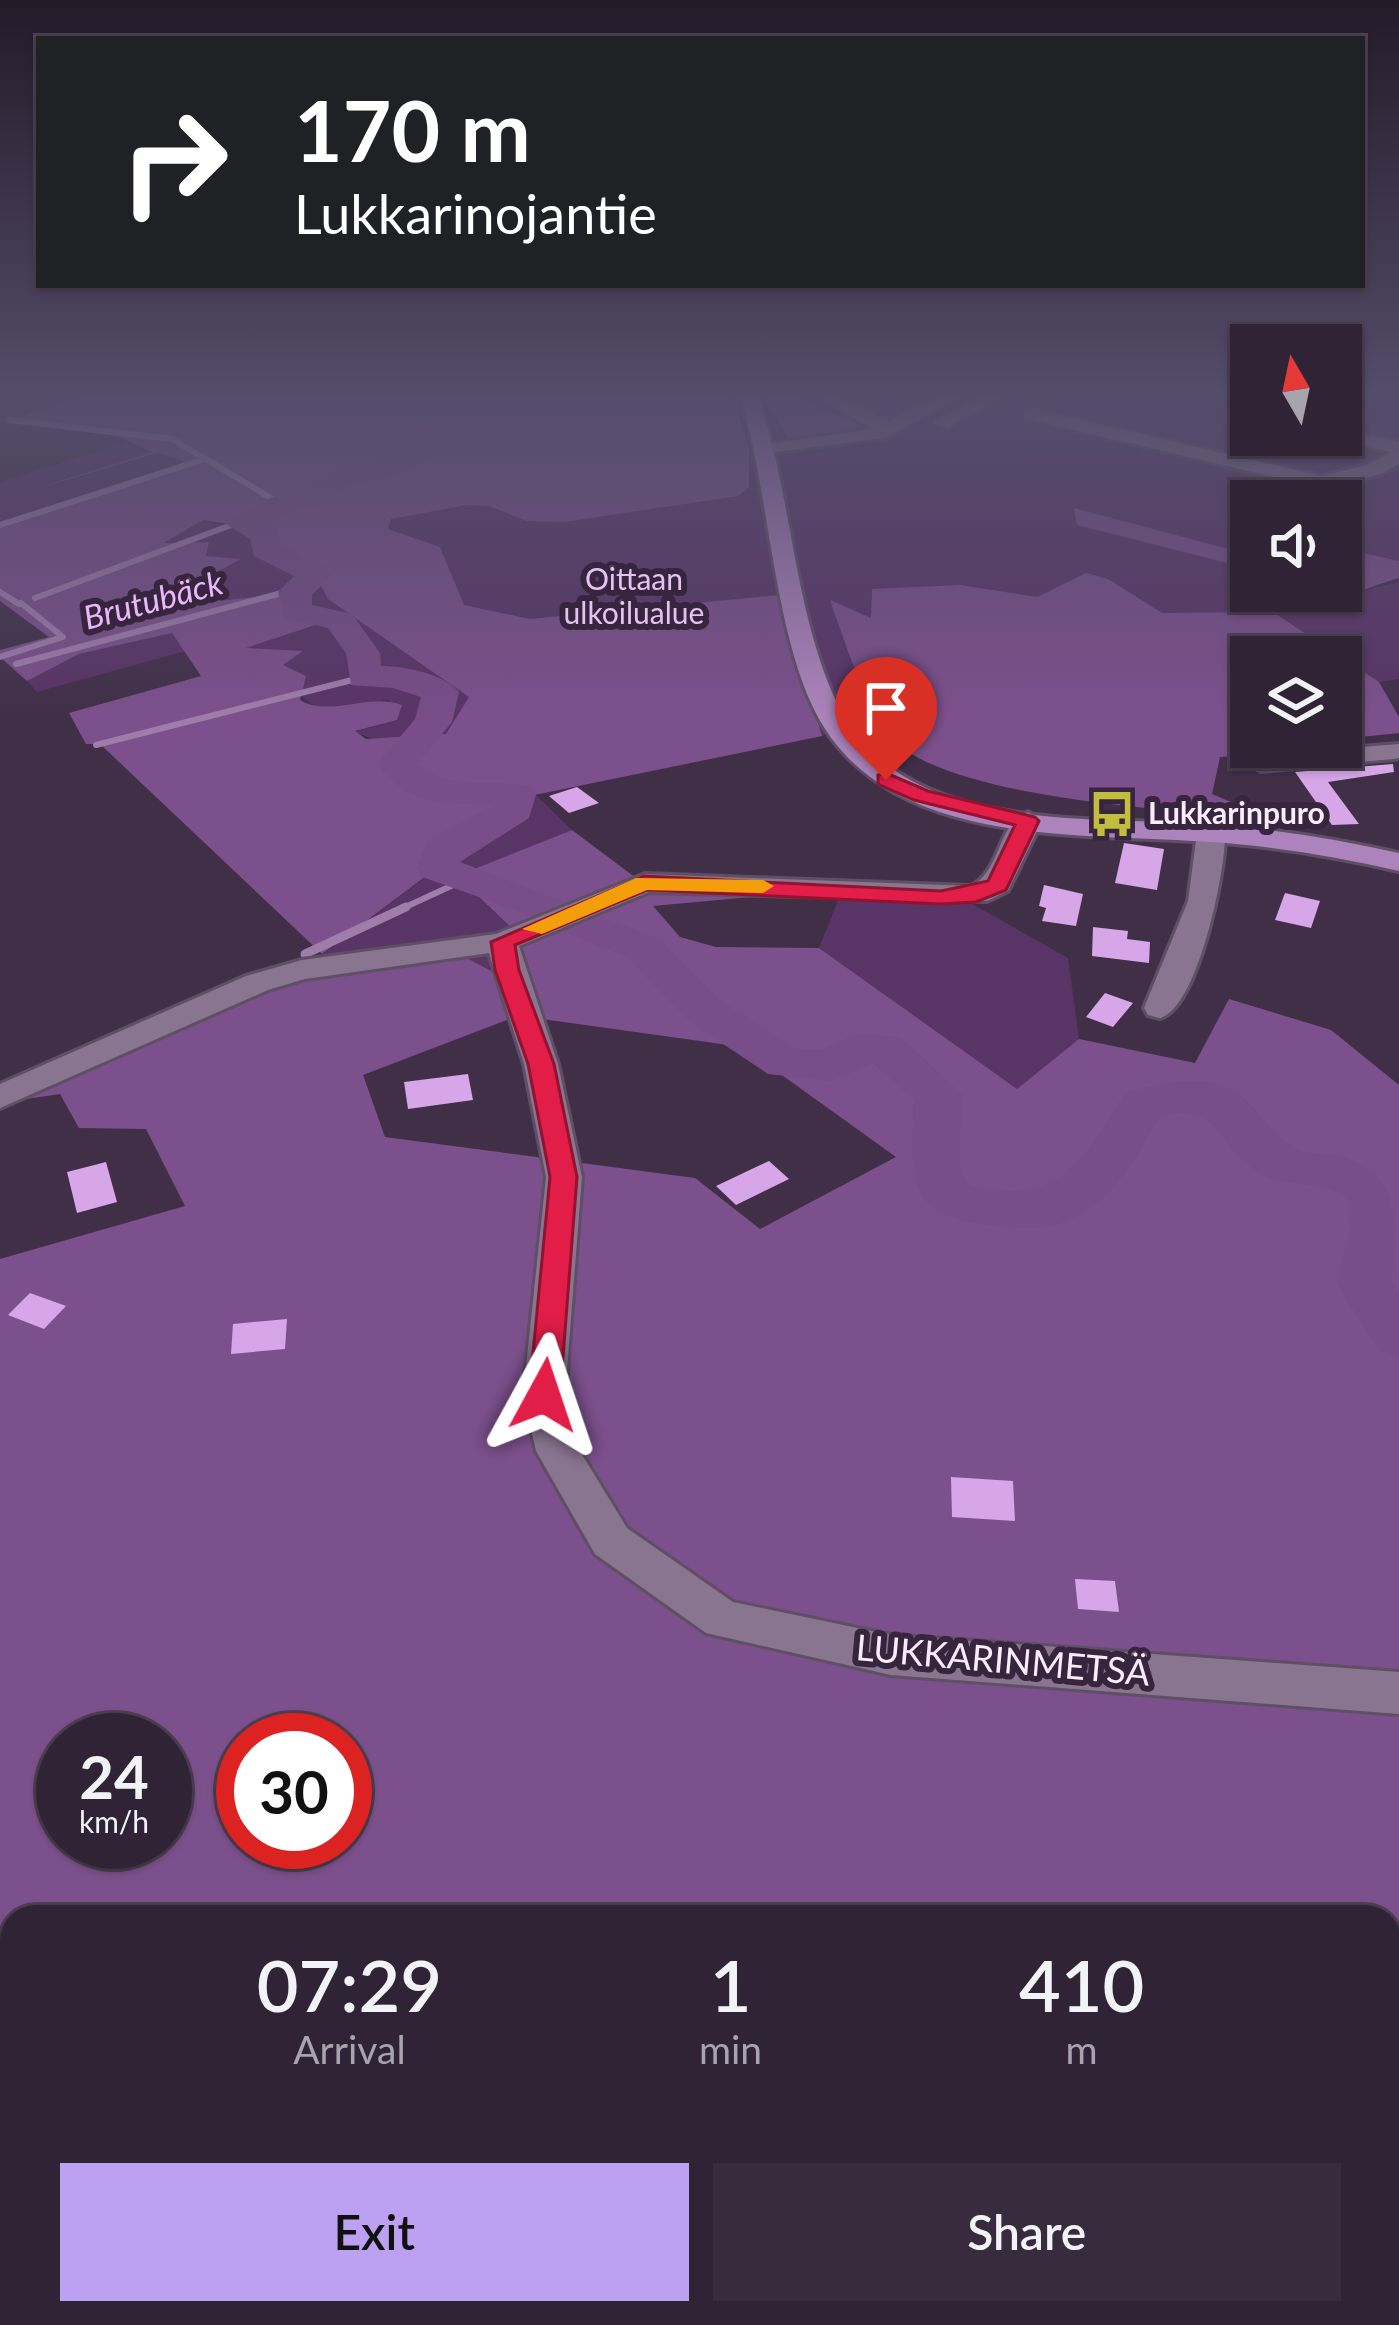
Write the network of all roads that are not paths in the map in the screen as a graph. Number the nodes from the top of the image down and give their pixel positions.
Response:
1 (779, 502) edge
2 (1397, 754) edge
3 (1362, 756) edge
4 (1028, 821) junction
5 (1211, 833) junction
6 (1399, 862) edge
7 (503, 942) junction
8 (1160, 1008) dead end
9 (0, 1097) edge
10 (1399, 1693) edge

1 - 4 main road
2 - 3 street
4 - 5 main road
4 - 7 street
5 - 6 main road
5 - 8 street
7 - 9 street
7 - 10 street, LUKKARINMETSÄ

